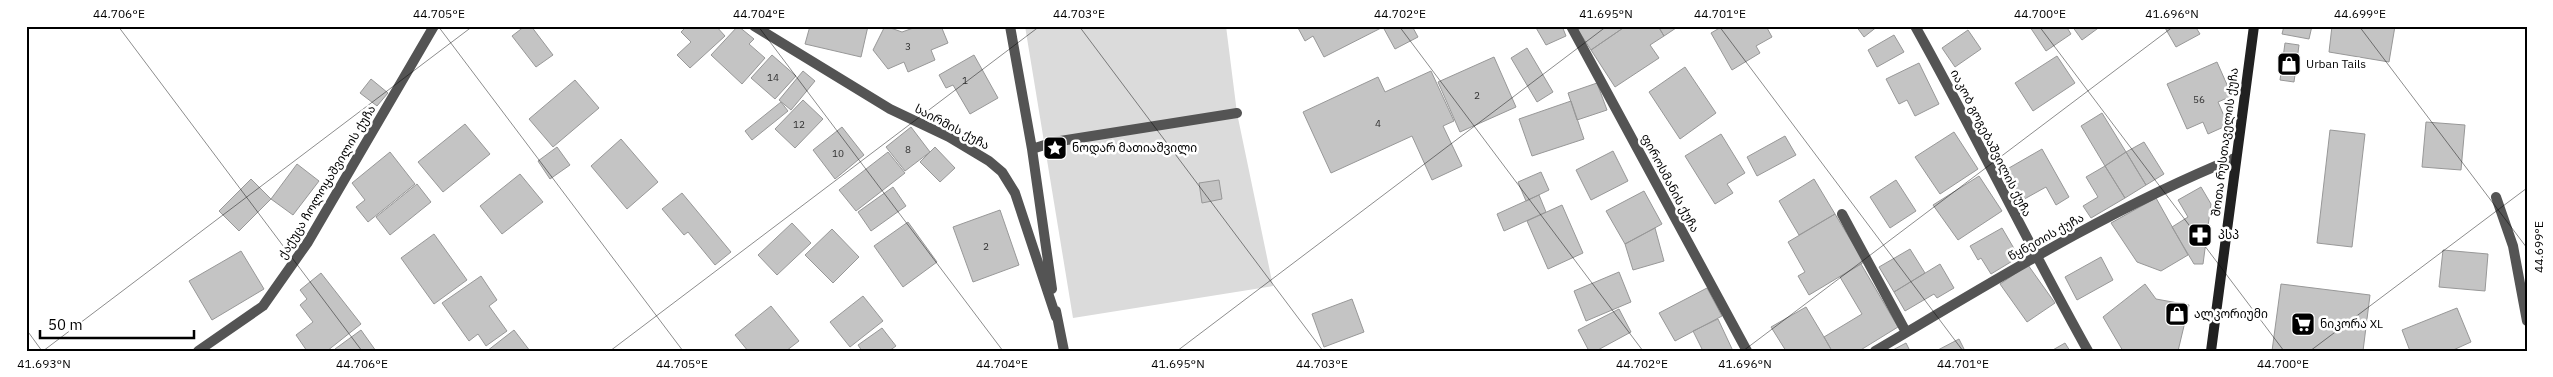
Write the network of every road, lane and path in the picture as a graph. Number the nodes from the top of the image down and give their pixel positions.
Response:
1 (434, 26) edge
2 (754, 26) edge
3 (1010, 26) edge
4 (1571, 26) edge
5 (1915, 26) edge
6 (2254, 26) edge
7 (1237, 113) dead end
8 (1032, 149) junction
9 (2235, 158) junction
10 (2496, 197) dead end
11 (1842, 214) dead end
12 (2035, 257) junction
13 (1056, 317) junction
14 (2527, 321) edge
15 (1906, 332) junction
16 (198, 351) edge
17 (1064, 351) edge
18 (1748, 351) edge
19 (1875, 351) edge
20 (2088, 351) edge
21 (2211, 351) edge

1 - 16 street, ქაქუცა ჩოლოყაშვილის ქუჩა
2 - 13 street, საირმის ქუჩა
3 - 8 street
4 - 18 street, ფიროსმანის ქუჩა
5 - 12 street, იაკობ გოგებაშვილის ქუჩა
6 - 9 main road, შოთა რუსთაველის ქუჩა
7 - 8 street
8 - 13 street
9 - 12 street, წყნეთის ქუჩა
9 - 21 main road, შოთა რუსთაველის ქუჩა
10 - 14 street
11 - 15 street
12 - 15 street, წყნეთის ქუჩა
12 - 20 street, იაკობ გოგებაშვილის ქუჩა
13 - 17 street
15 - 19 street, წყნეთის ქუჩა

